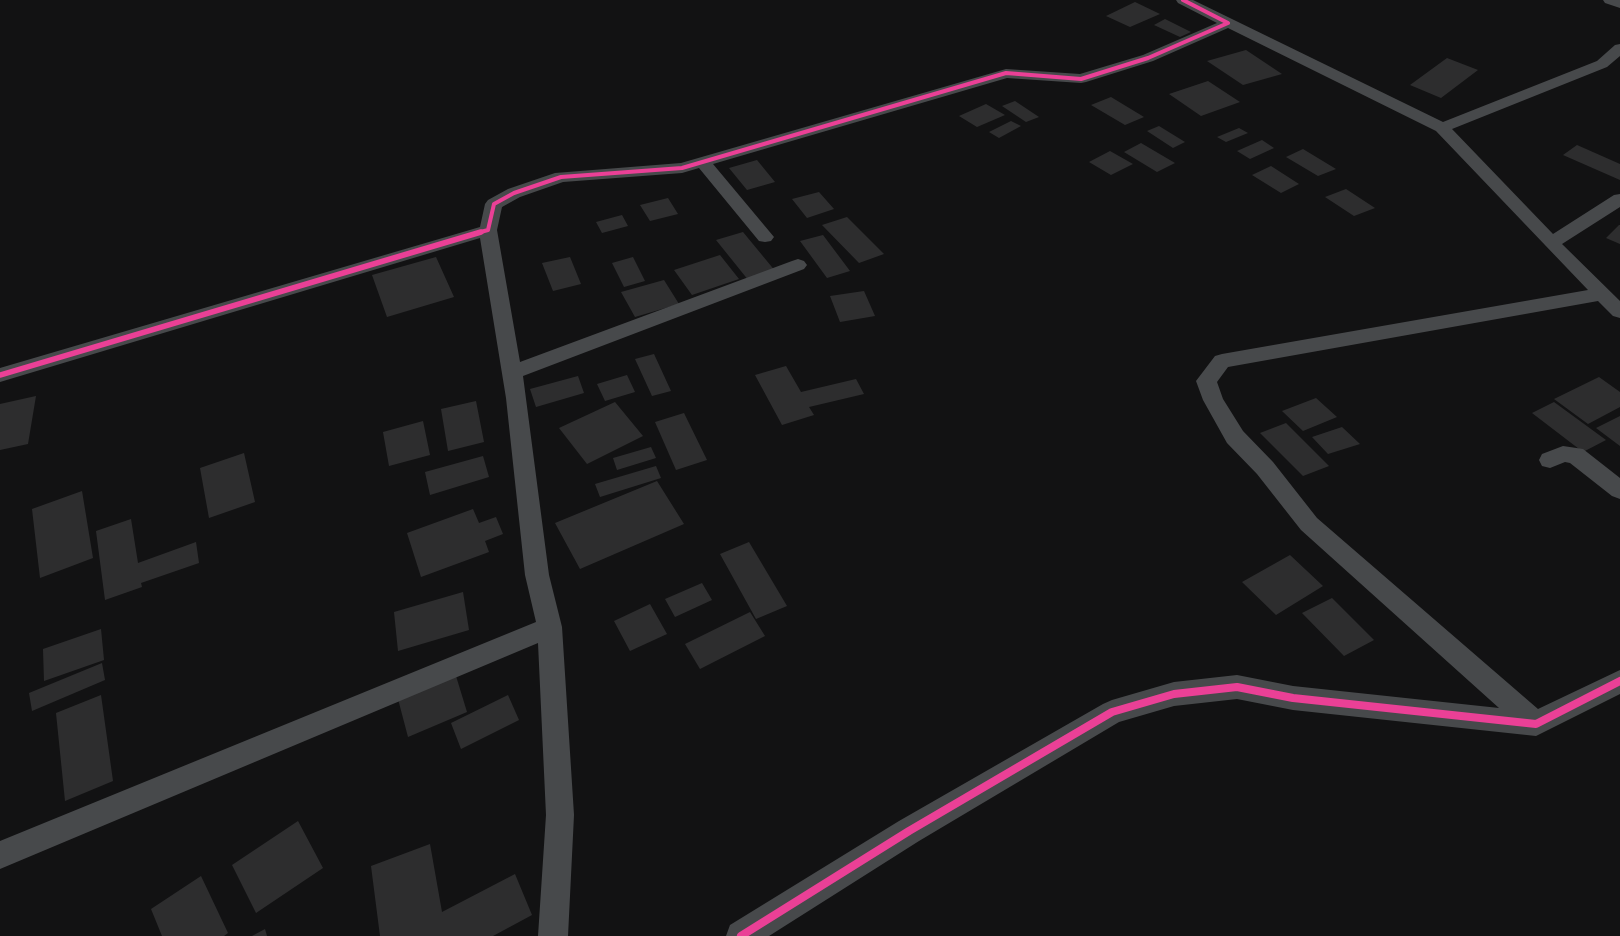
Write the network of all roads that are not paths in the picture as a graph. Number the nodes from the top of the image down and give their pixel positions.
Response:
1 (1183, 0) edge
2 (1610, 0) edge
3 (1620, 4) edge
4 (1228, 23) junction
5 (1620, 48) edge
6 (1602, 64) junction
7 (1620, 69) edge
8 (1442, 128) junction
9 (703, 162) junction
10 (1620, 199) edge
11 (488, 230) junction
12 (765, 237) dead end
13 (1551, 243) junction
14 (798, 265) dead end
15 (1602, 294) junction
16 (1620, 312) edge
17 (512, 373) junction
18 (0, 375) edge
19 (1550, 460) dead end
20 (1620, 490) edge
21 (550, 627) junction
22 (1620, 681) edge
23 (1536, 724) junction
24 (0, 855) edge
25 (553, 936) edge
26 (741, 936) edge

1 - 4 street
2 - 3 street
4 - 8 street
4 - 9 street
5 - 6 street
6 - 7 street
6 - 8 street
8 - 13 street
9 - 11 street
9 - 12 street
10 - 13 street
11 - 17 street
11 - 18 street
13 - 15 street
14 - 17 street
15 - 16 street
15 - 23 street
17 - 21 street
19 - 20 street
21 - 24 street
21 - 25 street
22 - 23 street
23 - 26 street

